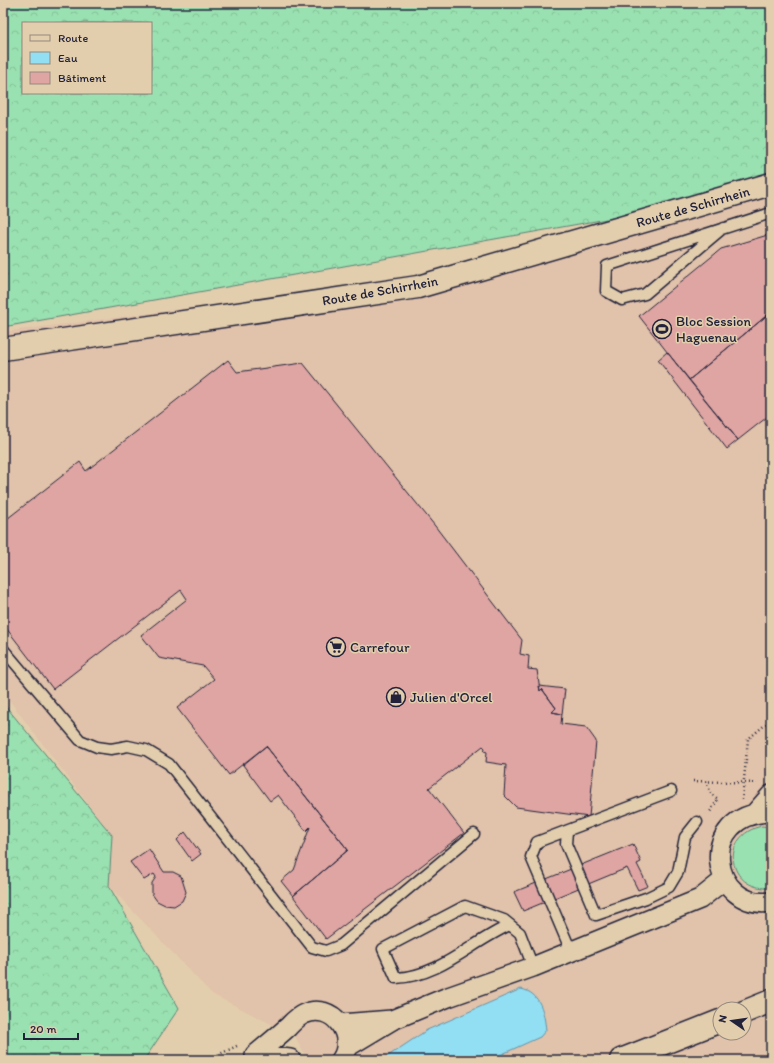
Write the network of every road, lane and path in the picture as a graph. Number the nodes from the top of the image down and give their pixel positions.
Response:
1 (771, 184) edge
2 (771, 213) edge
3 (723, 228) junction
4 (3, 349) edge
5 (3, 649) edge
6 (771, 720) edge
7 (693, 781) dead end
8 (706, 781) junction
9 (744, 783) junction
10 (768, 790) edge
11 (671, 791) dead end
12 (710, 812) dead end
13 (759, 813) edge
14 (697, 822) dead end
15 (567, 831) junction
16 (474, 834) dead end
17 (725, 879) junction
18 (771, 902) edge
19 (510, 925) junction
20 (571, 951) junction
21 (533, 967) junction
22 (771, 1001) edge
23 (752, 1009) edge
24 (392, 1020) junction
25 (341, 1024) junction
26 (712, 1024) edge
27 (289, 1026) junction
28 (248, 1053) edge
29 (344, 1053) edge
30 (290, 1059) edge
31 (207, 1060) edge
32 (621, 1060) edge

1 - 4 street, Route de Schirrhein
2 - 3 lane
3 - 3 lane
5 - 16 lane
6 - 9 path
7 - 8 path
8 - 9 path
8 - 12 path
9 - 10 path
9 - 13 path
10 - 13 street
11 - 15 lane
13 - 17 street
14 - 15 lane
15 - 20 lane
17 - 18 street
17 - 20 street
19 - 19 lane
19 - 21 lane
20 - 21 street
21 - 24 street
22 - 23 street
24 - 25 street
24 - 29 street
25 - 27 street
25 - 29 street
26 - 32 street
27 - 28 street
27 - 30 street
28 - 30 street
28 - 31 path

